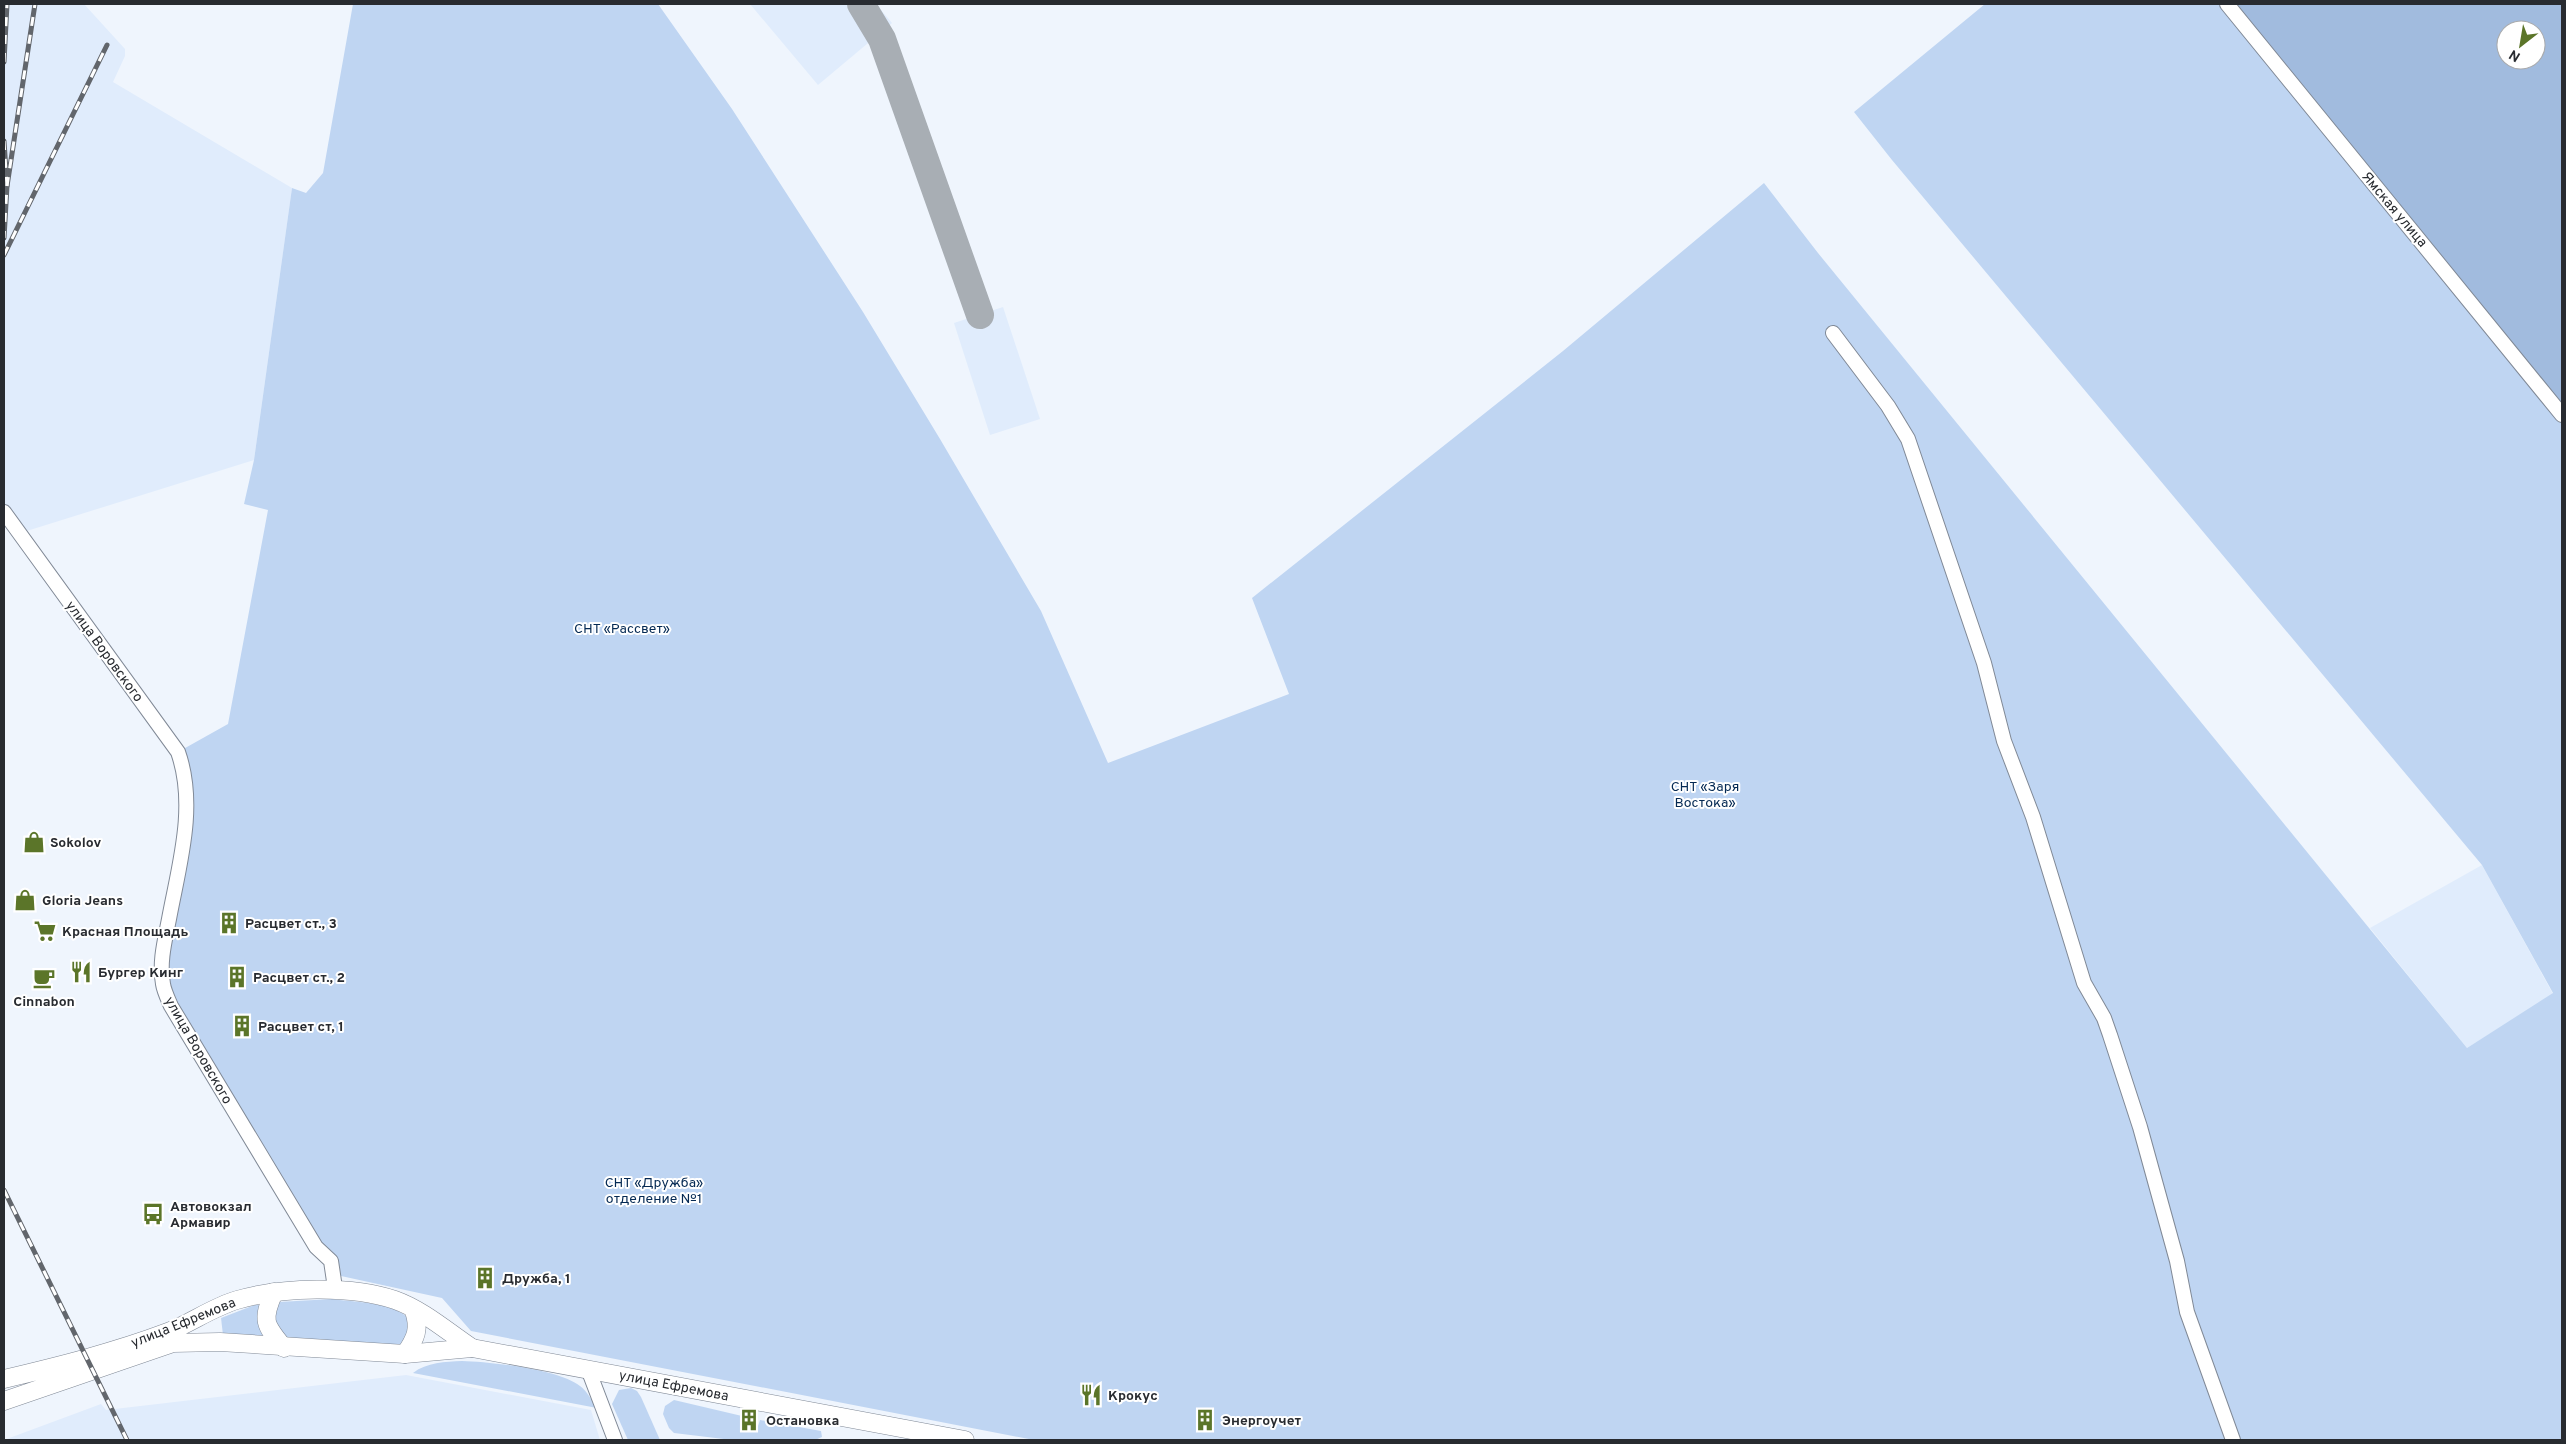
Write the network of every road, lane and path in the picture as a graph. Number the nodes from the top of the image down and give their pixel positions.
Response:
1 (2227, 4) edge
2 (1833, 333) dead end
3 (2562, 415) edge
4 (4, 512) edge
5 (335, 1288) junction
6 (274, 1292) junction
7 (414, 1310) junction
8 (284, 1348) junction
9 (472, 1348) junction
10 (405, 1354) junction
11 (588, 1369) junction
12 (4, 1380) edge
13 (4, 1401) edge
14 (615, 1440) edge
15 (964, 1440) edge
16 (2233, 1440) edge

1 - 3 street, Ямская улица
2 - 16 street
4 - 5 street, улица Воровского
5 - 6 main road, улица Ефремова
5 - 7 main road, улица Ефремова
6 - 8 main road
6 - 12 main road, улица Ефремова
7 - 9 main road, улица Ефремова
7 - 10 main road
8 - 10 main road, улица Ефремова
8 - 13 main road, улица Ефремова
9 - 10 main road, улица Ефремова
9 - 11 main road, улица Ефремова
11 - 14 street
11 - 15 main road, улица Ефремова

